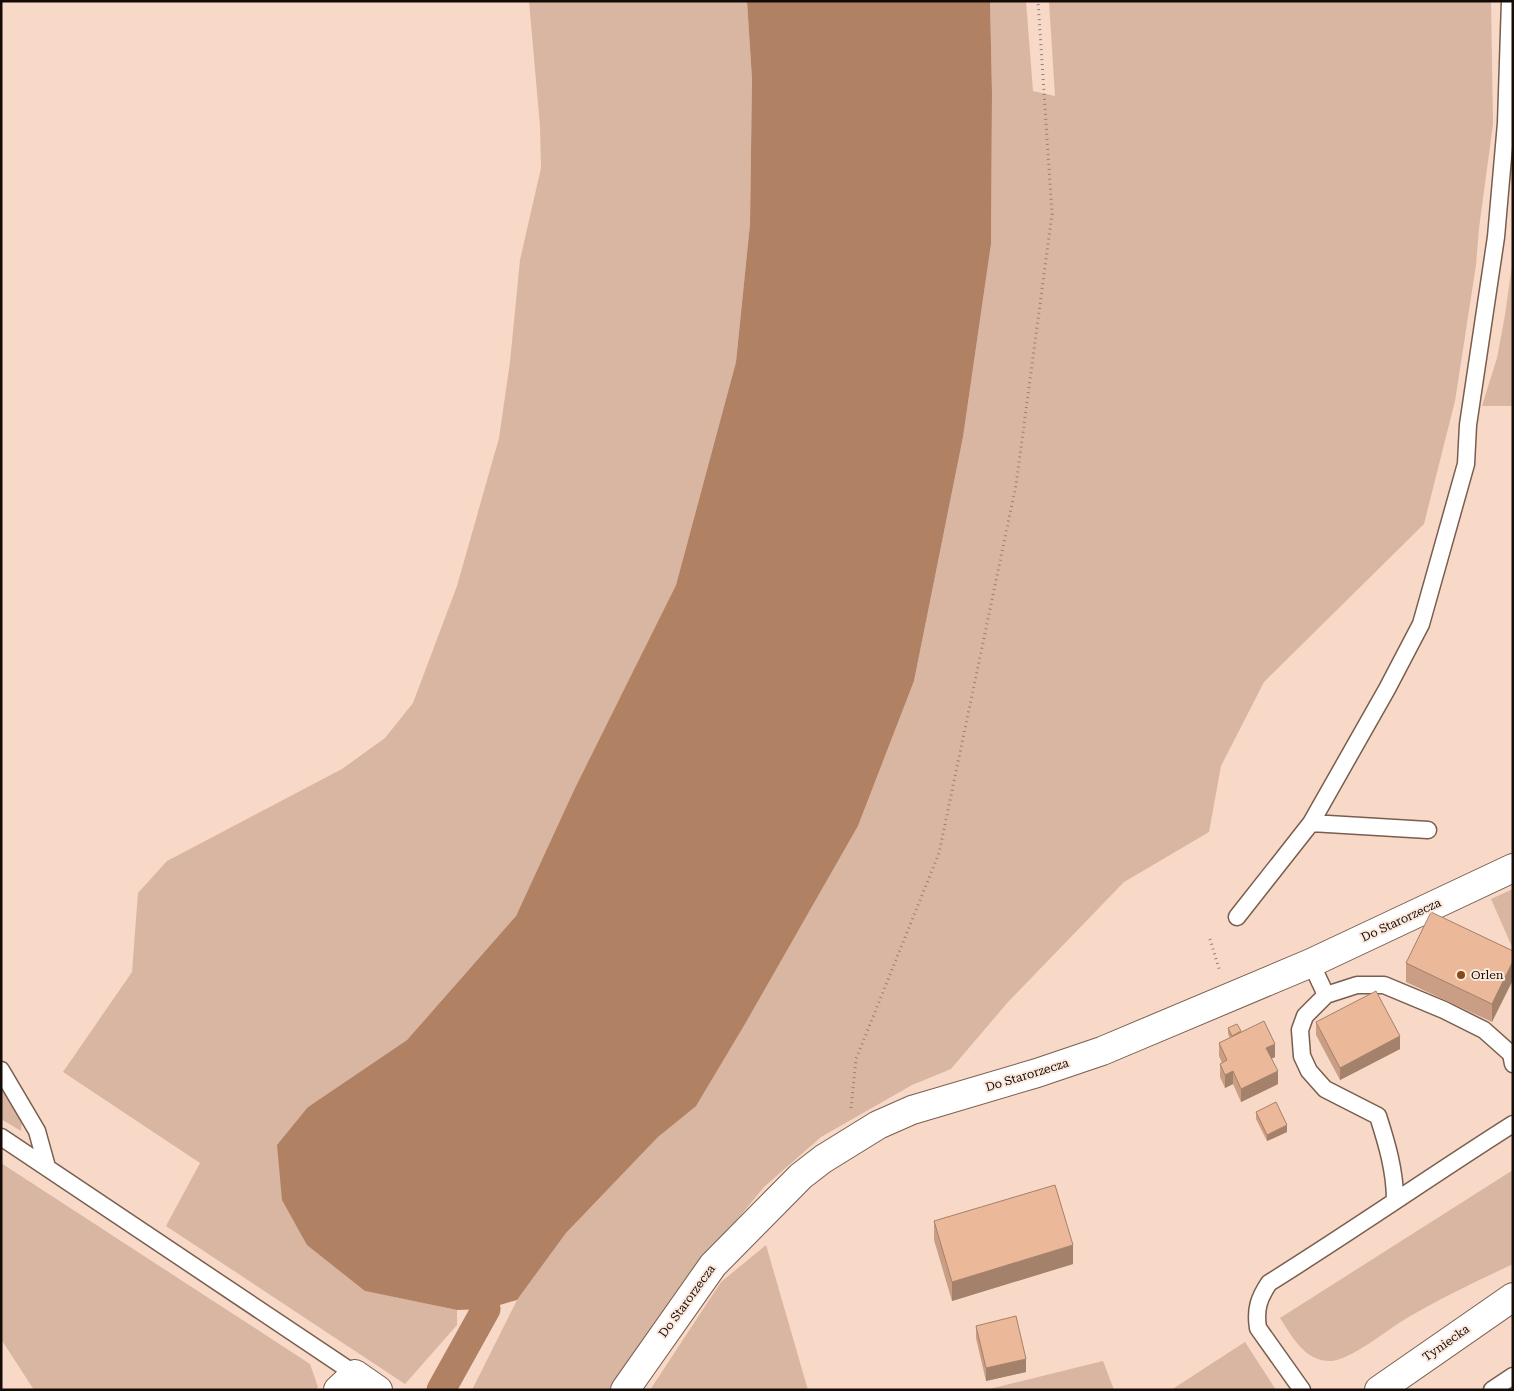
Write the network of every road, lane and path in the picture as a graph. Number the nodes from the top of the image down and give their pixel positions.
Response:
1 (1038, 1) edge
2 (1510, 1) edge
3 (1311, 823) junction
4 (1428, 830) dead end
5 (1513, 868) edge
6 (1237, 917) dead end
7 (1210, 939) dead end
8 (1311, 963) junction
9 (1220, 973) dead end
10 (1326, 995) junction
11 (1513, 1064) edge
12 (1, 1070) edge
13 (1513, 1124) edge
14 (1, 1137) edge
15 (847, 1143) junction
16 (47, 1167) junction
17 (1395, 1200) junction
18 (1513, 1297) edge
19 (1513, 1376) edge
20 (347, 1382) edge
21 (378, 1390) edge
22 (625, 1390) edge
23 (1302, 1390) edge
24 (1378, 1390) edge
25 (1492, 1390) edge

1 - 15 path
2 - 3 lane
3 - 4 lane
3 - 6 lane
5 - 8 street, Do Starorzecza
7 - 9 path
8 - 10 lane
8 - 15 street, Do Starorzecza
10 - 11 lane
10 - 17 lane
12 - 16 lane
13 - 17 lane
14 - 16 lane
15 - 22 street, Do Starorzecza
16 - 20 lane
17 - 23 lane
18 - 24 street, Tyniecka
19 - 25 lane
20 - 21 street

